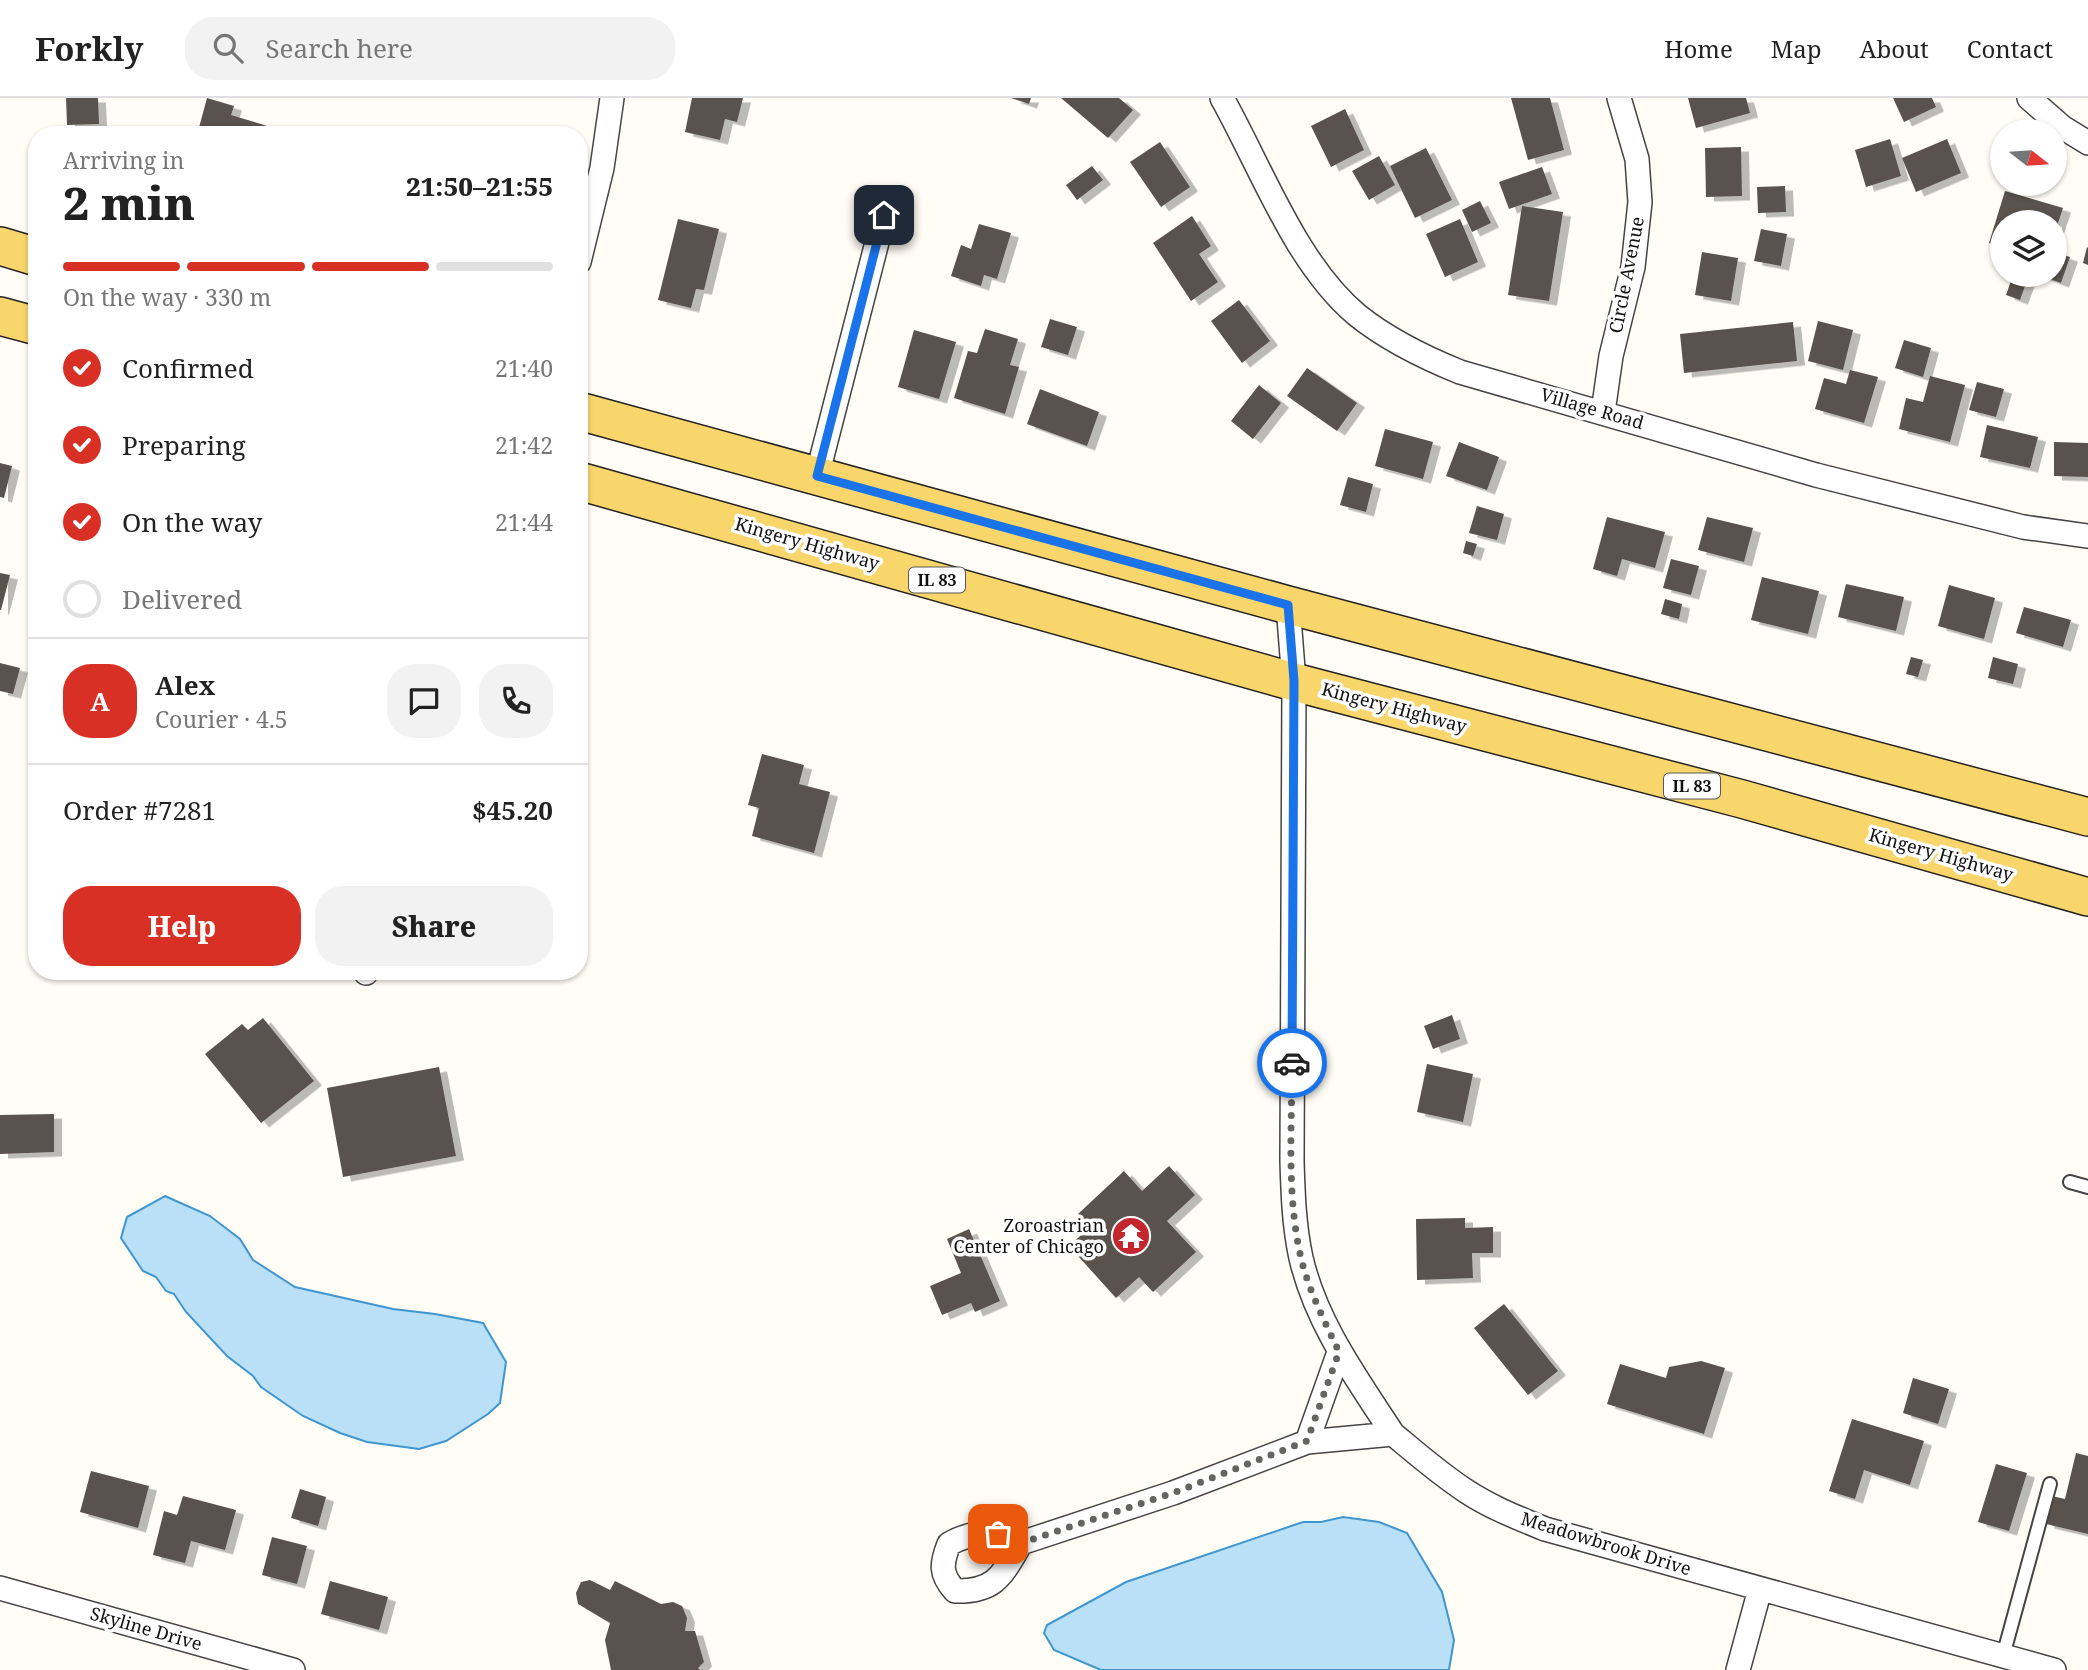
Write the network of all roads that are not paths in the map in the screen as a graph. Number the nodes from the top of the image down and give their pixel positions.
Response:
1 (612, 98) edge
2 (1222, 98) edge
3 (1619, 98) edge
4 (2029, 98) edge
5 (2088, 143) edge
6 (884, 215) dead end
7 (588, 225) edge
8 (0, 246) edge
9 (28, 254) edge
10 (0, 316) edge
11 (28, 324) edge
12 (1603, 412) junction
13 (588, 413) edge
14 (817, 476) junction
15 (588, 484) edge
16 (2088, 536) edge
17 (1288, 605) junction
18 (1294, 681) junction
19 (2088, 817) edge
20 (2088, 897) edge
21 (2070, 1182) dead end
22 (2088, 1187) edge
23 (1339, 1352) junction
24 (1393, 1434) junction
25 (1307, 1441) junction
26 (2050, 1484) dead end
27 (1021, 1543) dead end
28 (0, 1588) edge
29 (1760, 1589) junction
30 (2003, 1656) junction
31 (293, 1670) edge
32 (1738, 1670) edge
33 (2054, 1670) edge

1 - 7 street
2 - 12 street, Village Road
3 - 12 street, Circle Avenue
4 - 5 street
6 - 14 street
8 - 9 main road
10 - 11 main road
12 - 16 street, Village Road
13 - 14 main road
14 - 17 main road
15 - 18 main road, Kingery Highway / IL 83
17 - 18 street
17 - 19 main road
18 - 20 main road, Kingery Highway / IL 83
18 - 23 street
21 - 22 lane
23 - 24 street
23 - 25 street
24 - 25 street
24 - 29 street, Meadowbrook Drive
25 - 27 street
26 - 30 lane
28 - 31 street, Skyline Drive
29 - 30 street, Meadowbrook Drive
29 - 32 street
30 - 33 street, Meadowbrook Drive

